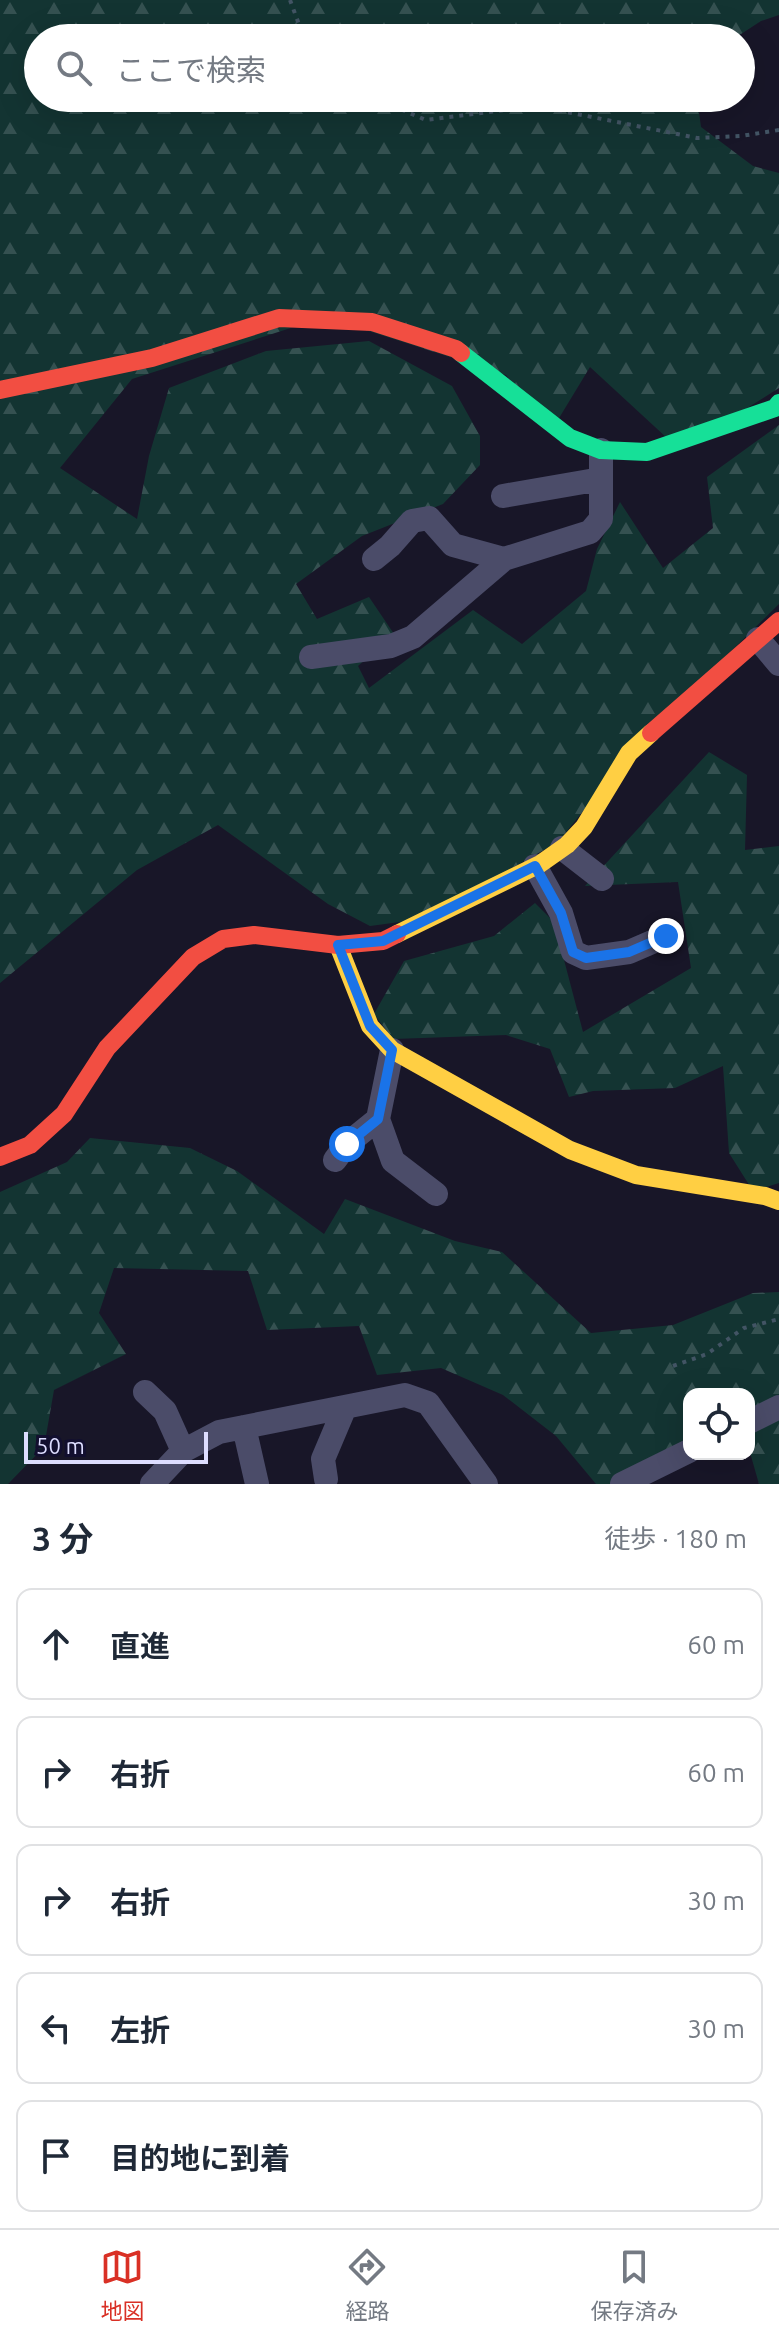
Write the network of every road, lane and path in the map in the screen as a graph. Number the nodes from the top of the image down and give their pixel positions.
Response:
1 (290, 0) edge
2 (299, 24) edge
3 (407, 112) edge
4 (489, 112) edge
5 (567, 112) edge
6 (779, 130) edge
7 (0, 390) edge
8 (779, 403) edge
9 (601, 450) junction
10 (601, 479) junction
11 (503, 496) dead end
12 (374, 559) dead end
13 (504, 559) junction
14 (779, 621) edge
15 (758, 639) junction
16 (311, 657) dead end
17 (779, 664) edge
18 (562, 848) junction
19 (535, 866) junction
20 (602, 879) dead end
21 (666, 936) dead end
22 (338, 945) junction
23 (392, 1050) junction
24 (378, 1119) junction
25 (0, 1157) edge
26 (335, 1160) dead end
27 (436, 1194) dead end
28 (779, 1201) edge
29 (779, 1319) edge
30 (673, 1366) dead end
31 (145, 1392) dead end
32 (345, 1407) junction
33 (779, 1407) edge
34 (755, 1419) edge
35 (244, 1427) junction
36 (183, 1451) junction
37 (683, 1454) edge
38 (326, 1479) dead end
39 (152, 1484) edge
40 (257, 1484) edge
41 (486, 1484) edge
42 (622, 1484) edge

1 - 2 path
3 - 4 path
5 - 6 path
7 - 9 street
8 - 9 street
9 - 10 street
10 - 11 street
10 - 13 street
12 - 13 street
13 - 16 street
14 - 15 street
15 - 17 street
15 - 18 street
18 - 19 street
18 - 20 street
19 - 21 street
19 - 22 street
22 - 23 street
22 - 25 street
23 - 24 street
23 - 28 street
24 - 26 street
24 - 27 street
29 - 30 path
31 - 36 street
32 - 35 street
32 - 38 street
32 - 41 street
33 - 34 street
35 - 36 street
35 - 40 street
36 - 39 street
37 - 42 street

